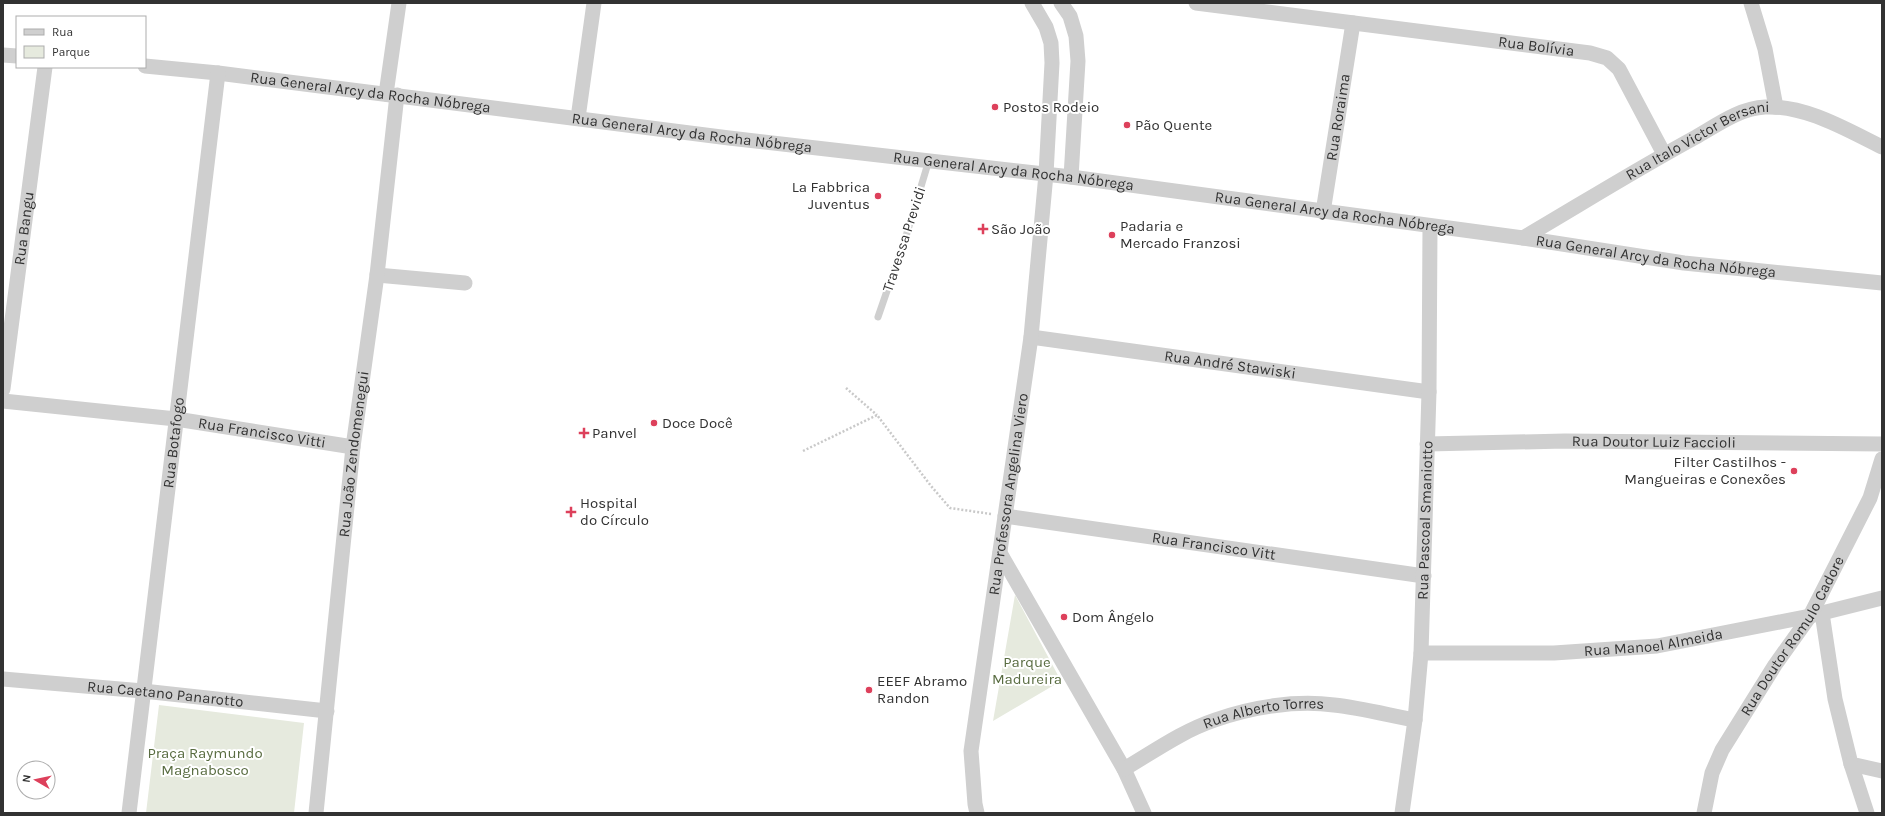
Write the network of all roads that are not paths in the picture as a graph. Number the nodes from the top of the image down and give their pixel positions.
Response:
1 (399, 3) edge
2 (594, 3) edge
3 (1032, 3) edge
4 (1062, 3) edge
5 (1196, 3) edge
6 (1751, 3) edge
7 (1353, 23) junction
8 (3, 55) edge
9 (16, 56) edge
10 (1078, 61) junction
11 (1052, 63) junction
12 (146, 66) edge
13 (45, 68) edge
14 (218, 73) junction
15 (392, 94) junction
16 (1776, 107) junction
17 (578, 118) junction
18 (1882, 147) edge
19 (1664, 154) junction
20 (929, 160) junction
21 (1046, 174) junction
22 (1070, 177) junction
23 (1323, 212) junction
24 (1430, 226) junction
25 (1523, 238) junction
26 (377, 275) junction
27 (465, 283) dead end
28 (1882, 283) edge
29 (878, 318) dead end
30 (1031, 337) junction
31 (3, 389) edge
32 (1429, 392) junction
33 (3, 401) edge
34 (176, 419) junction
35 (1427, 444) junction
36 (1882, 444) edge
37 (354, 447) junction
38 (1882, 459) edge
39 (1005, 516) junction
40 (1000, 553) junction
41 (1424, 576) junction
42 (1882, 598) edge
43 (1816, 615) junction
44 (1421, 653) junction
45 (3, 679) edge
46 (144, 691) junction
47 (326, 711) junction
48 (1415, 720) junction
49 (1851, 764) junction
50 (1124, 769) junction
51 (1882, 771) edge
52 (129, 813) edge
53 (316, 813) edge
54 (977, 813) edge
55 (1144, 813) edge
56 (1402, 813) edge
57 (1704, 813) edge
58 (1867, 813) edge

1 - 15 street, Rua João Zendomenegui
2 - 17 street
3 - 11 street, Rua Professora Angelina Viero
4 - 10 street
5 - 7 street, Rua Bolívia
6 - 16 street
7 - 19 street, Rua Bolívia
7 - 23 street, Rua Roraima
8 - 9 street
10 - 11 street
10 - 22 street
11 - 21 street, Rua Professora Angelina Viero
12 - 14 street, Rua General Arcy da Rocha Nóbrega
13 - 31 street, Rua Bangu
14 - 15 street, Rua General Arcy da Rocha Nóbrega
14 - 34 street, Rua Botafogo
15 - 17 street, Rua General Arcy da Rocha Nóbrega
15 - 26 street, Rua João Zendomenegui
16 - 18 street, Rua Italo Victor Bersani
16 - 19 street, Rua Italo Victor Bersani
17 - 20 street, Rua General Arcy da Rocha Nóbrega
19 - 25 street, Rua Italo Victor Bersani
20 - 21 street, Rua General Arcy da Rocha Nóbrega
20 - 29 lane, Travessa Previdi
21 - 22 street, Rua General Arcy da Rocha Nóbrega
21 - 30 street, Rua Professora Angelina Viero
22 - 23 street, Rua General Arcy da Rocha Nóbrega
23 - 24 street, Rua General Arcy da Rocha Nóbrega
24 - 25 street, Rua General Arcy da Rocha Nóbrega
24 - 32 street, Rua Pascoal Smaniotto
25 - 28 street, Rua General Arcy da Rocha Nóbrega
26 - 27 street
26 - 37 street, Rua João Zendomenegui
30 - 32 street, Rua André Stawiski
30 - 39 street, Rua Professora Angelina Viero
32 - 35 street, Rua Pascoal Smaniotto
33 - 34 street, Rua Francisco Vitti
34 - 37 street, Rua Francisco Vitti
34 - 46 street, Rua Botafogo
35 - 36 street, Rua Doutor Luiz Faccioli
35 - 41 street, Rua Pascoal Smaniotto
37 - 47 street, Rua João Zendomenegui
38 - 43 street, Rua Doutor Romulo Cadore
39 - 40 street, Rua Professora Angelina Viero
39 - 41 street, Rua Francisco Vitt
40 - 50 street
40 - 54 street, Rua Professora Angelina Viero
41 - 44 street, Rua Pascoal Smaniotto
42 - 43 street, Rua Manoel Almeida
43 - 44 street, Rua Manoel Almeida
43 - 49 street
43 - 57 street, Rua Doutor Romulo Cadore
44 - 48 street, Rua Pascoal Smaniotto
45 - 46 street, Rua Caetano Panarotto
46 - 47 street, Rua Caetano Panarotto
46 - 52 street, Rua Botafogo
47 - 53 street, Rua João Zendomenegui
48 - 50 street, Rua Alberto Torres
48 - 56 street, Rua Pascoal Smaniotto
49 - 51 street
49 - 58 street
50 - 55 street

